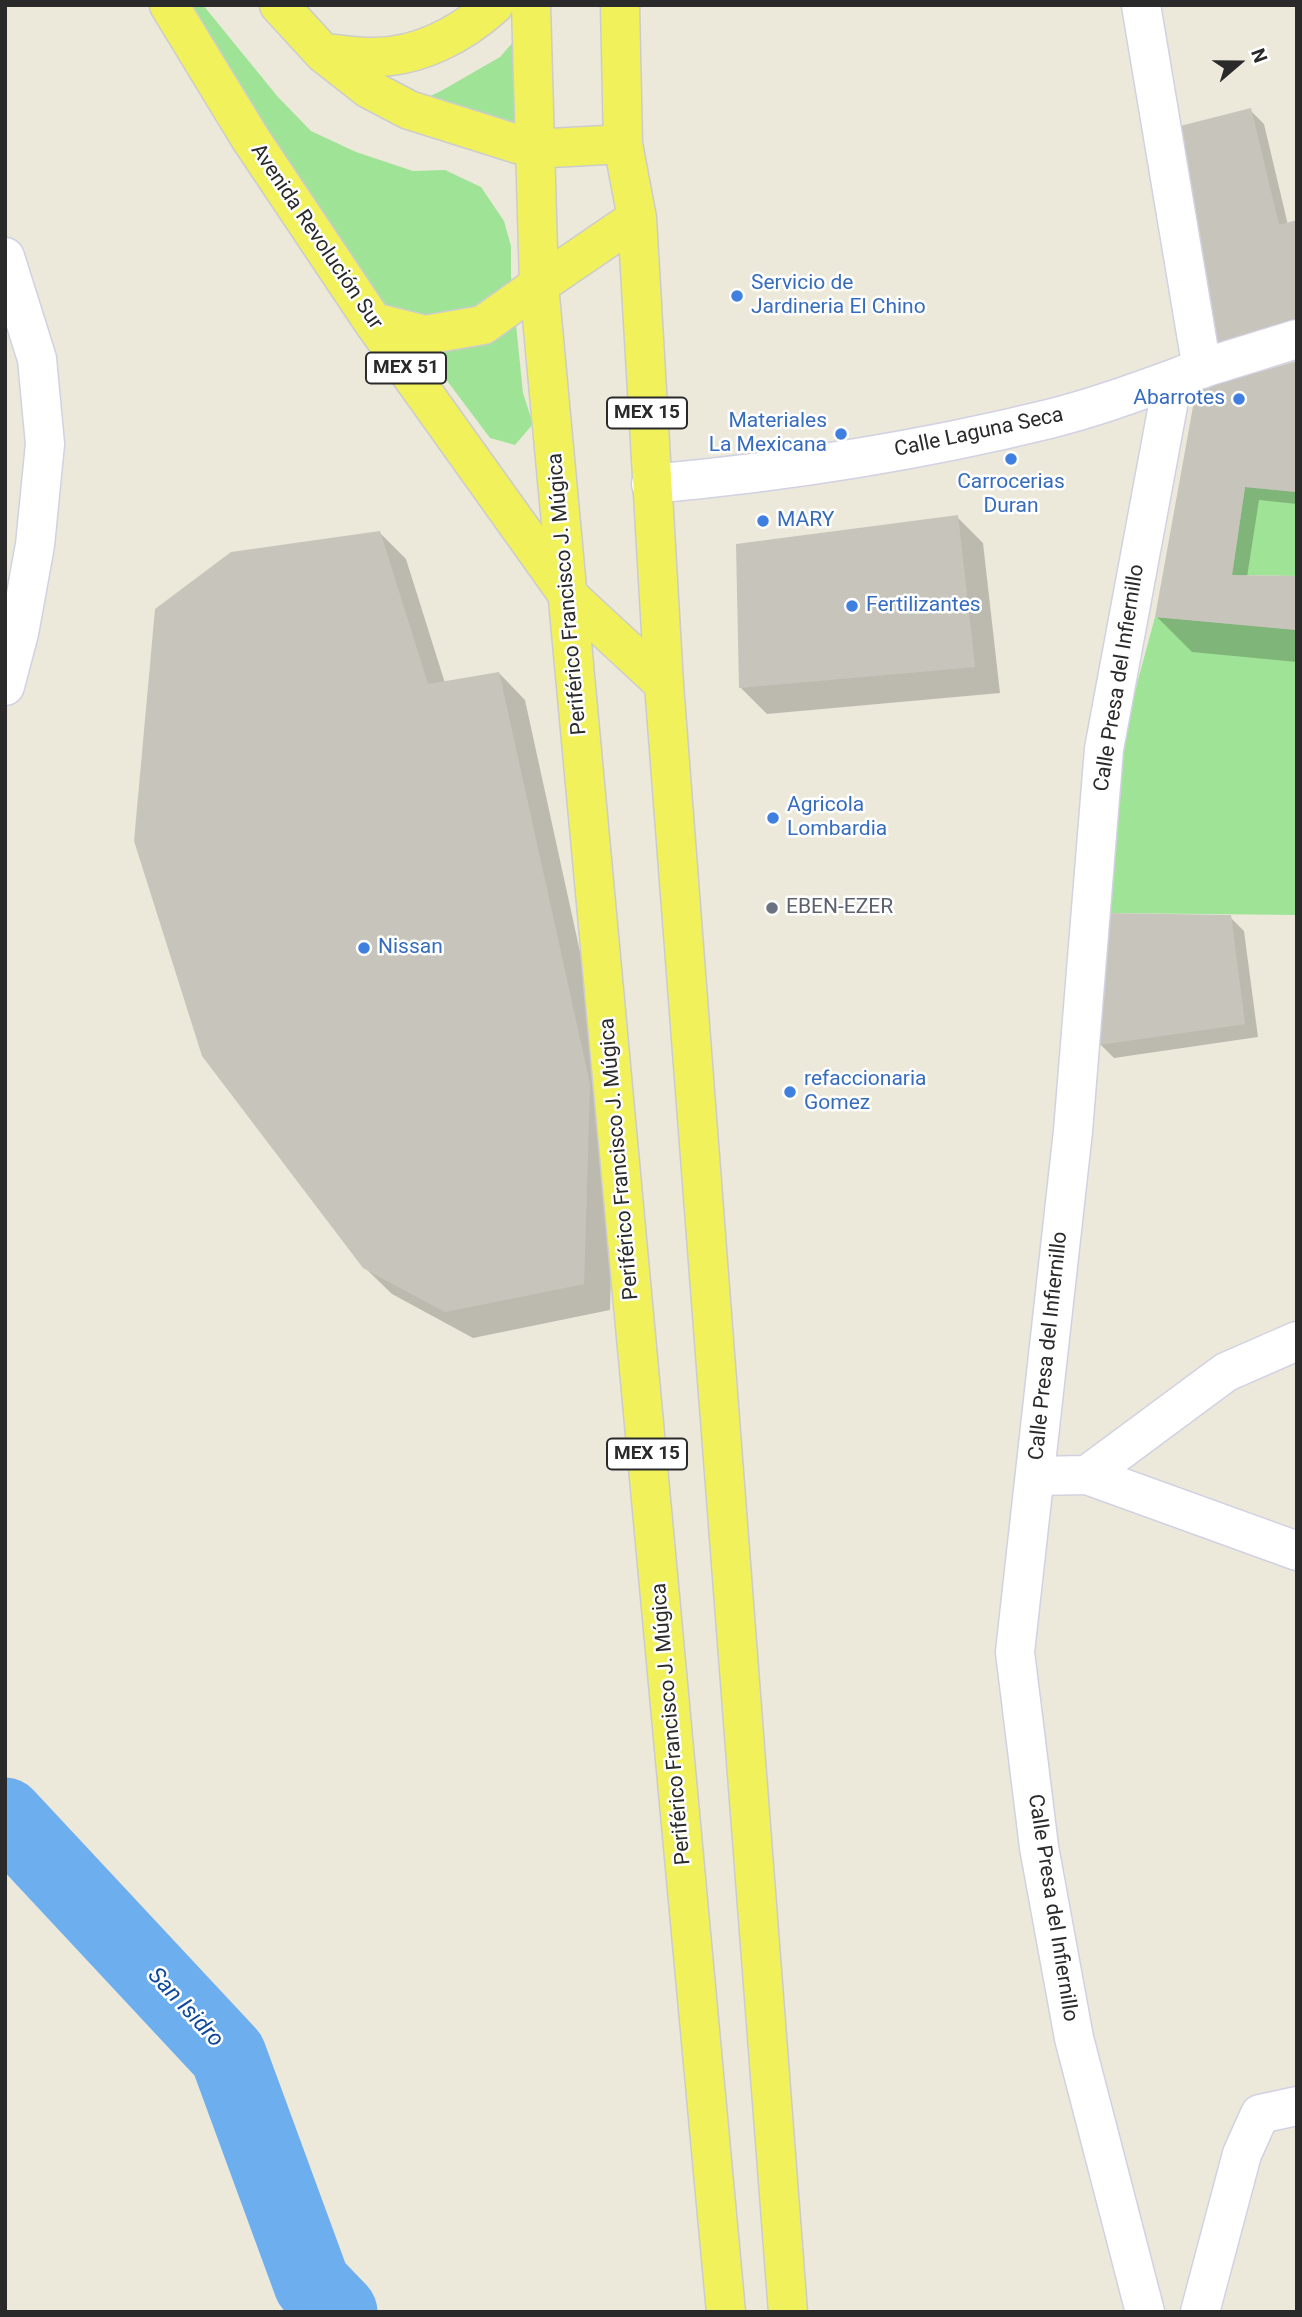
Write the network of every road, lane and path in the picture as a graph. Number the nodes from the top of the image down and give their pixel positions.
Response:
1 (169, 5) edge
2 (279, 5) edge
3 (494, 5) edge
4 (531, 5) edge
5 (620, 5) edge
6 (1141, 5) edge
7 (323, 53) junction
8 (623, 144) junction
9 (533, 149) junction
10 (637, 218) junction
11 (5, 257) edge
12 (539, 285) junction
13 (373, 322) junction
14 (1297, 339) edge
15 (1192, 373) junction
16 (651, 484) junction
17 (568, 596) junction
18 (664, 684) junction
19 (5, 687) edge
20 (1297, 1341) edge
21 (1087, 1475) junction
22 (1035, 1476) junction
23 (1297, 1551) edge
24 (1297, 2106) edge
25 (726, 2312) edge
26 (788, 2312) edge
27 (1145, 2312) edge
28 (1200, 2312) edge

1 - 13 main road, Avenida Revolución Sur / MEX 51
2 - 7 main road
3 - 7 main road
4 - 9 main road, Periférico Francisco J. Múgica / MEX 15
5 - 8 main road, MEX 15
6 - 15 street
7 - 9 main road
8 - 9 main road
8 - 10 main road, MEX 15
9 - 12 main road, Periférico Francisco J. Múgica / MEX 15
10 - 12 main road
10 - 16 main road, MEX 15
11 - 19 street
12 - 13 main road
12 - 17 main road, Periférico Francisco J. Múgica / MEX 15
13 - 17 main road, Avenida Revolución Sur / MEX 51
14 - 15 street, Calle Laguna Seca
15 - 16 street, Calle Laguna Seca
15 - 22 street, Calle Presa del Infiernillo
16 - 18 main road, MEX 15
17 - 18 main road, Avenida Revolución Sur / MEX 51
17 - 25 main road, Periférico Francisco J. Múgica / MEX 15
18 - 26 main road, MEX 15
20 - 21 street
21 - 22 street
21 - 23 street
22 - 27 street, Calle Presa del Infiernillo
24 - 28 street

